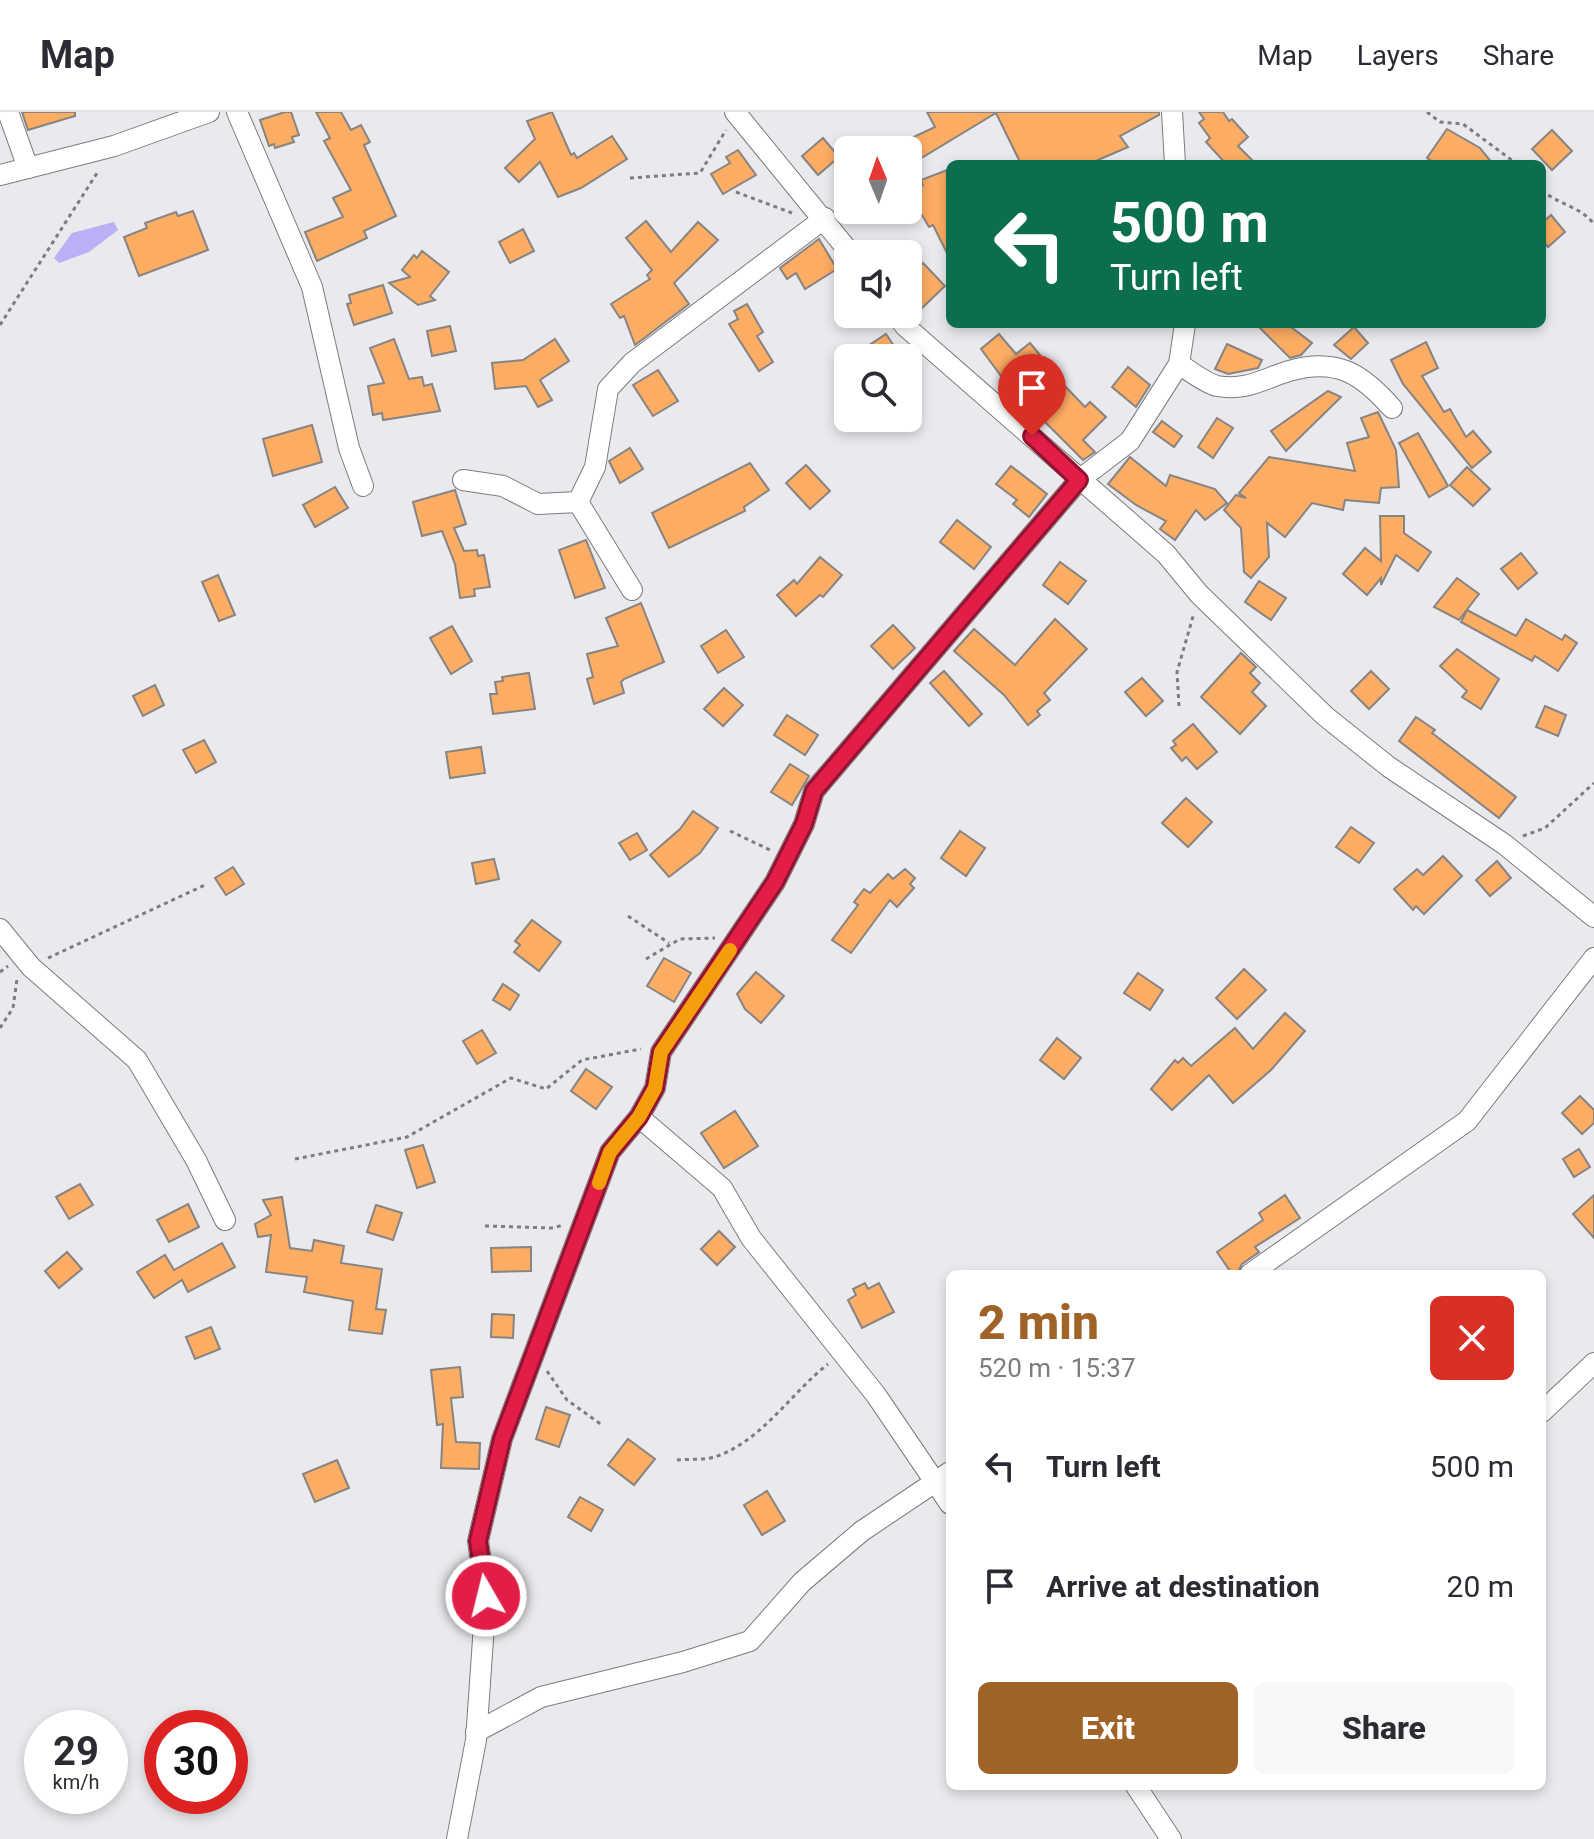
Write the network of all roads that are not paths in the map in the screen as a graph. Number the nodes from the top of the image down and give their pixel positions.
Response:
1 (8, 112) edge
2 (209, 112) edge
3 (237, 112) edge
4 (1172, 112) edge
5 (731, 119) edge
6 (1175, 160) edge
7 (28, 168) junction
8 (0, 175) edge
9 (825, 218) junction
10 (841, 240) edge
11 (907, 328) edge
12 (1184, 328) edge
13 (1179, 364) junction
14 (1392, 408) dead end
15 (463, 480) dead end
16 (1079, 480) junction
17 (363, 486) dead end
18 (578, 502) junction
19 (632, 590) dead end
20 (1594, 917) edge
21 (0, 929) edge
22 (1594, 958) edge
23 (639, 1117) junction
24 (225, 1220) dead end
25 (1256, 1270) edge
26 (1594, 1363) edge
27 (1546, 1408) edge
28 (942, 1476) edge
29 (476, 1732) junction
30 (1139, 1790) edge
31 (457, 1839) edge
32 (1171, 1839) edge

1 - 7 street
2 - 7 street
3 - 17 street
4 - 6 street
5 - 9 street
7 - 8 street
9 - 10 street
9 - 18 street
11 - 16 street
12 - 13 street
13 - 14 street
13 - 16 street
15 - 18 street
16 - 20 street
16 - 23 street
18 - 19 street
21 - 24 street
22 - 25 street
23 - 28 street
23 - 29 street
26 - 27 street
28 - 29 street
29 - 31 street
30 - 32 street

